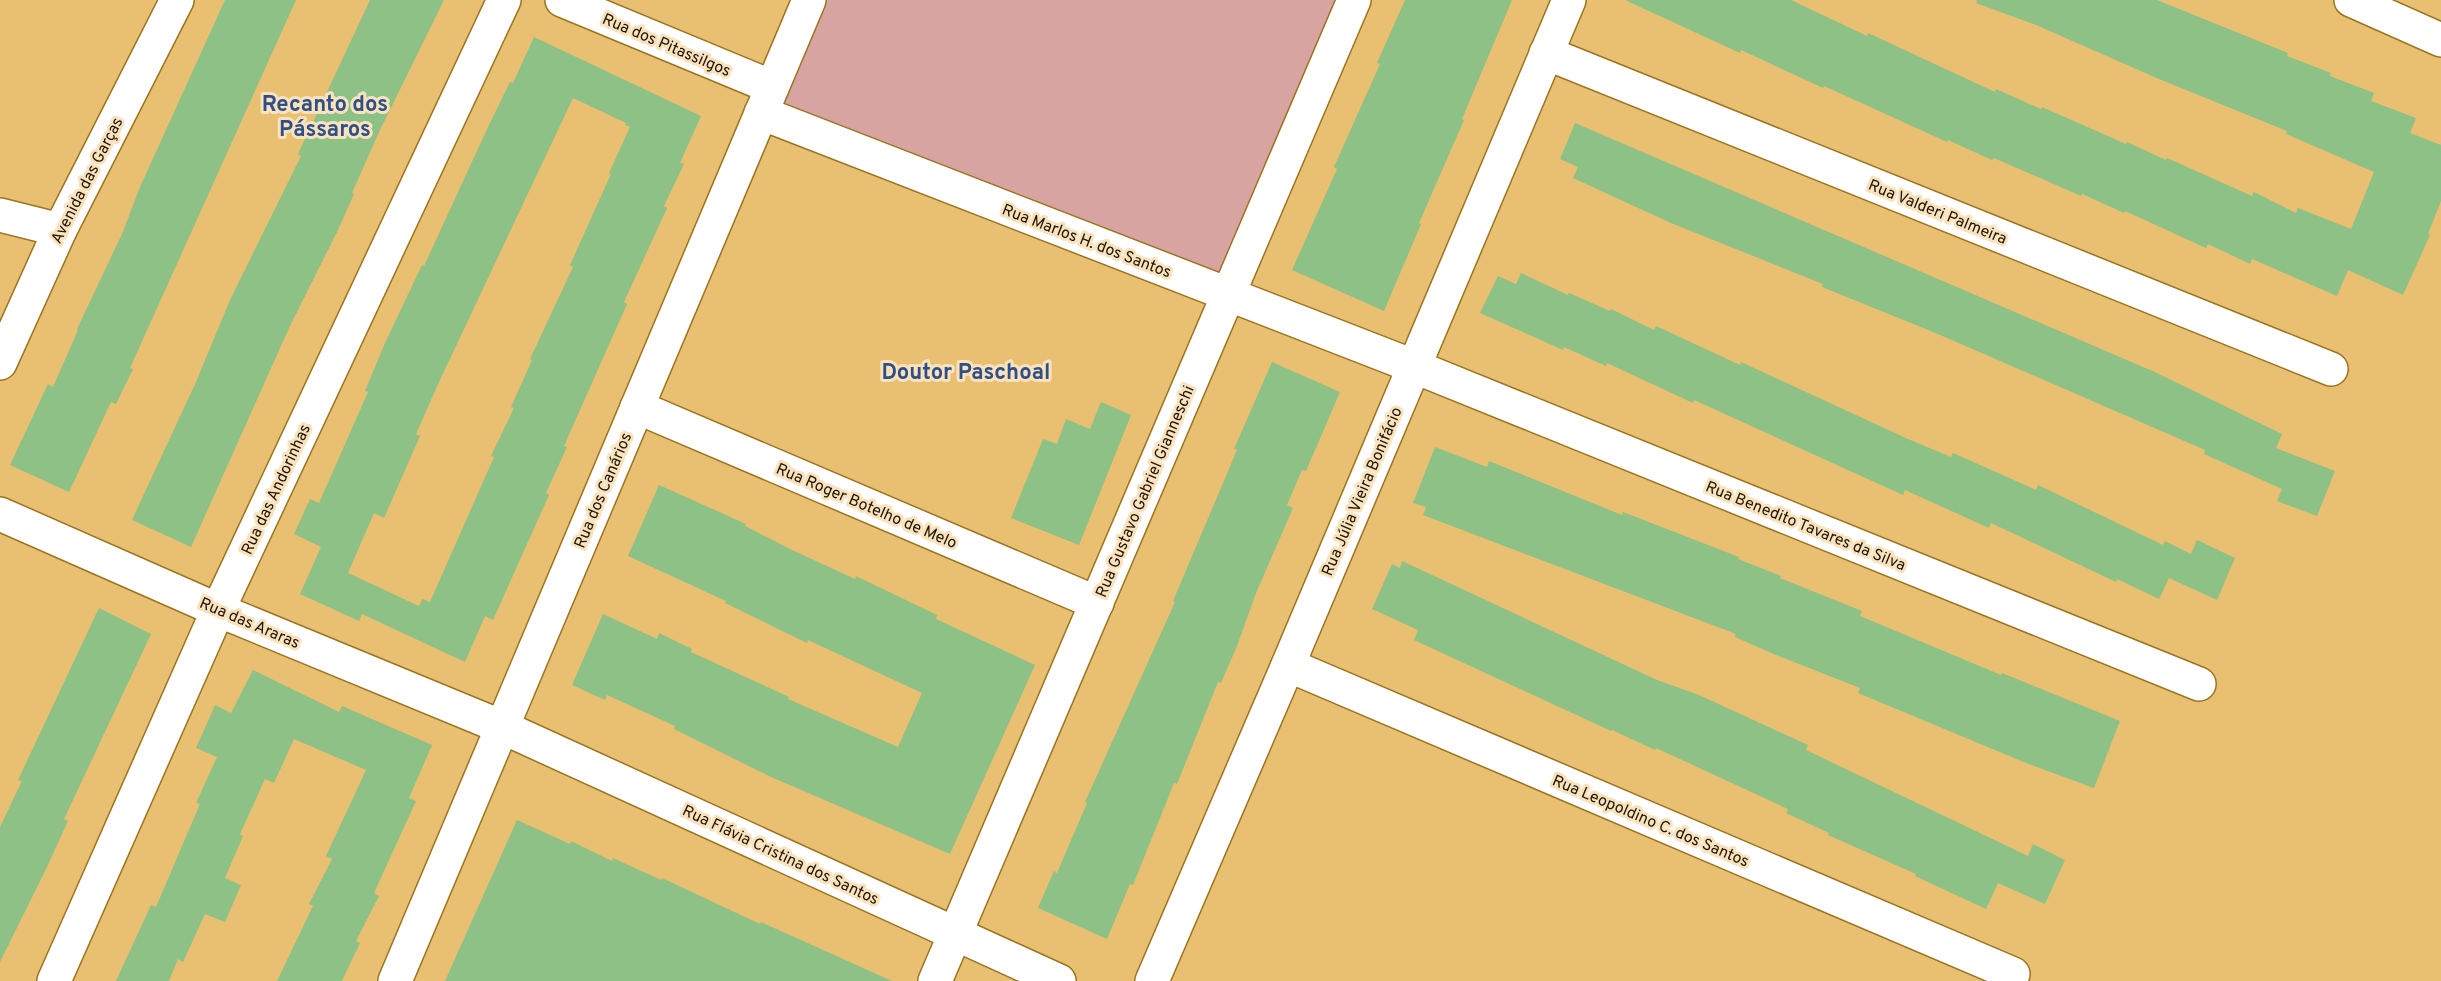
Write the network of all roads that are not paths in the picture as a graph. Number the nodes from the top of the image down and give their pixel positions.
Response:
1 (177, 0) edge
2 (504, 0) edge
3 (562, 0) edge
4 (809, 0) edge
5 (1354, 0) edge
6 (1569, 0) edge
7 (2351, 0) edge
8 (2441, 40) edge
9 (1546, 53) junction
10 (767, 100) junction
11 (0, 215) edge
12 (60, 230) junction
13 (1227, 295) junction
14 (0, 363) edge
15 (1413, 366) junction
16 (2331, 369) dead end
17 (637, 407) junction
18 (0, 514) edge
19 (1097, 603) junction
20 (218, 610) junction
21 (1288, 665) junction
22 (2199, 684) dead end
23 (502, 727) junction
24 (955, 933) junction
25 (2013, 975) dead end
26 (54, 981) edge
27 (395, 981) edge
28 (934, 981) edge
29 (1059, 981) edge
30 (1152, 981) edge

1 - 12 street, Avenida das Garças
2 - 20 street, Rua das Andorinhas
3 - 10 street, Rua dos Pitassilgos
4 - 10 street, Rua dos Canários
5 - 13 street, Rua Gustavo Gabriel Gianneschi
6 - 9 street, Rua Júlia Vieira Bonifácio
7 - 8 street
9 - 15 street, Rua Júlia Vieira Bonifácio
9 - 16 street, Rua Valderi Palmeira
10 - 13 street, Rua Marlos H. dos Santos
10 - 17 street, Rua dos Canários
11 - 12 street
12 - 14 street, Avenida das Garças
13 - 15 street, Rua Marlos H. dos Santos
13 - 19 street, Rua Gustavo Gabriel Gianneschi
15 - 21 street, Rua Júlia Vieira Bonifácio
15 - 22 street, Rua Benedito Tavares da Silva
17 - 19 street, Rua Roger Botelho de Melo
17 - 23 street, Rua dos Canários
18 - 20 street, Rua das Araras
19 - 24 street, Rua Gustavo Gabriel Gianneschi
20 - 23 street, Rua das Araras
20 - 26 street, Rua das Andorinhas
21 - 25 street, Rua Leopoldino C. dos Santos
21 - 30 street, Rua Júlia Vieira Bonifácio
23 - 24 street, Rua Flávia Cristina dos Santos
23 - 27 street, Rua dos Canários
24 - 28 street, Rua Gustavo Gabriel Gianneschi
24 - 29 street, Rua Flávia Cristina dos Santos

